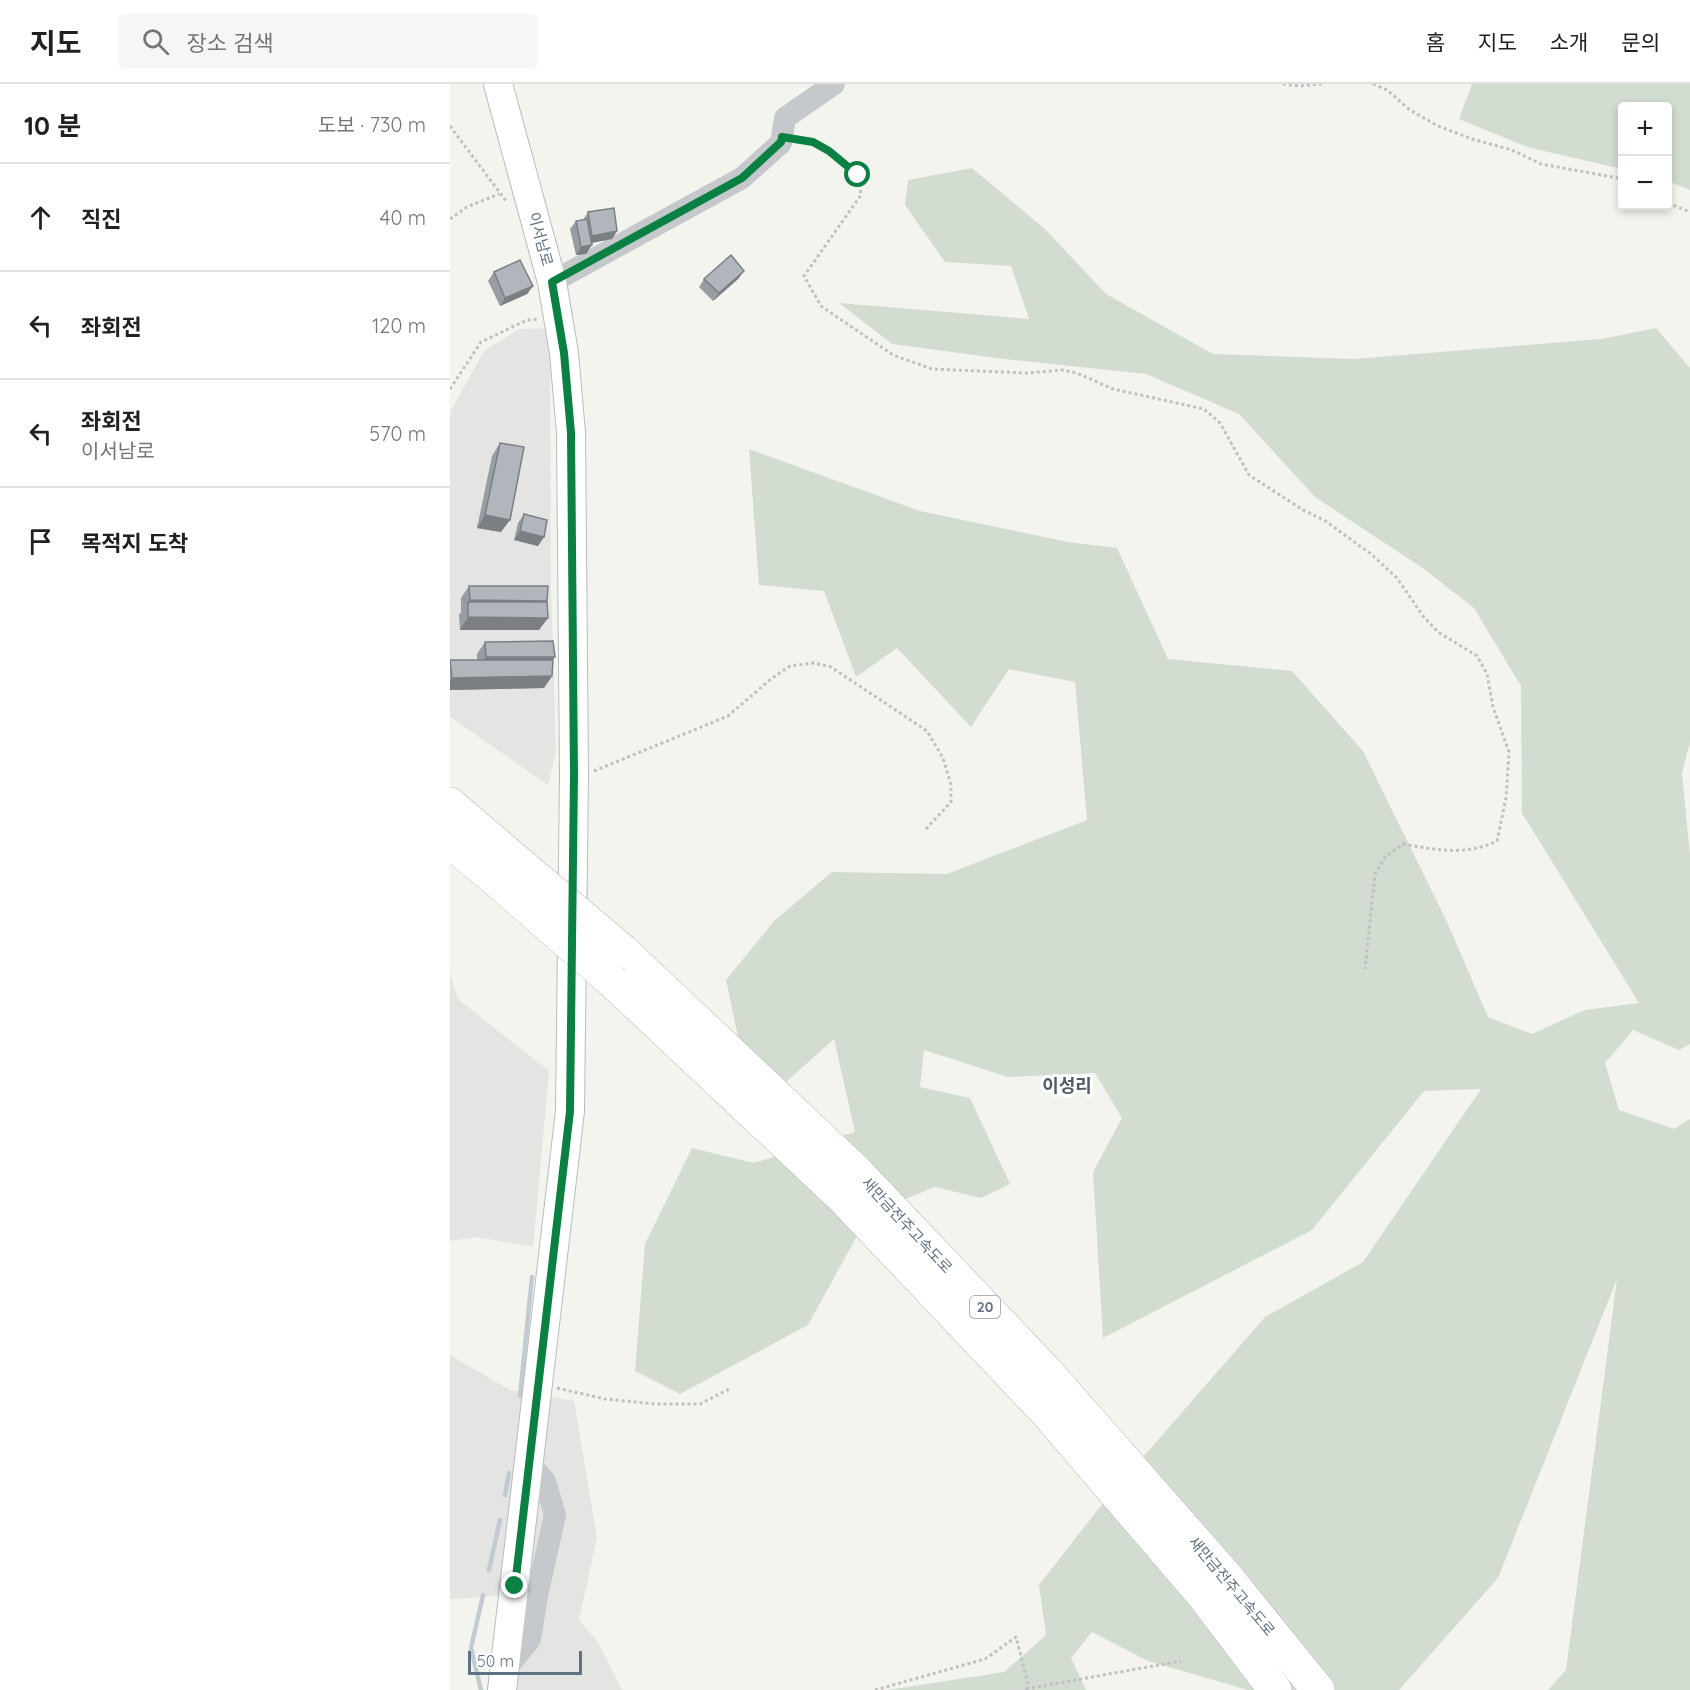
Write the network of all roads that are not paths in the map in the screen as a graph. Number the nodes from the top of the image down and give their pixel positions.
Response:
1 (498, 84) edge
2 (834, 84) edge
3 (552, 282) junction
4 (450, 804) edge
5 (450, 842) edge
6 (501, 866) junction
7 (504, 1680) edge
8 (1275, 1690) edge
9 (1318, 1690) edge

1 - 3 main road, 이서남로
2 - 3 lane
3 - 7 main road, 이서남로
4 - 6 highway, 새만금전주고속도로 / 20
5 - 6 highway, 새만금전주고속도로 / 20
6 - 8 highway, 새만금전주고속도로 / 20, bridge
6 - 9 highway, 새만금전주고속도로 / 20, bridge

